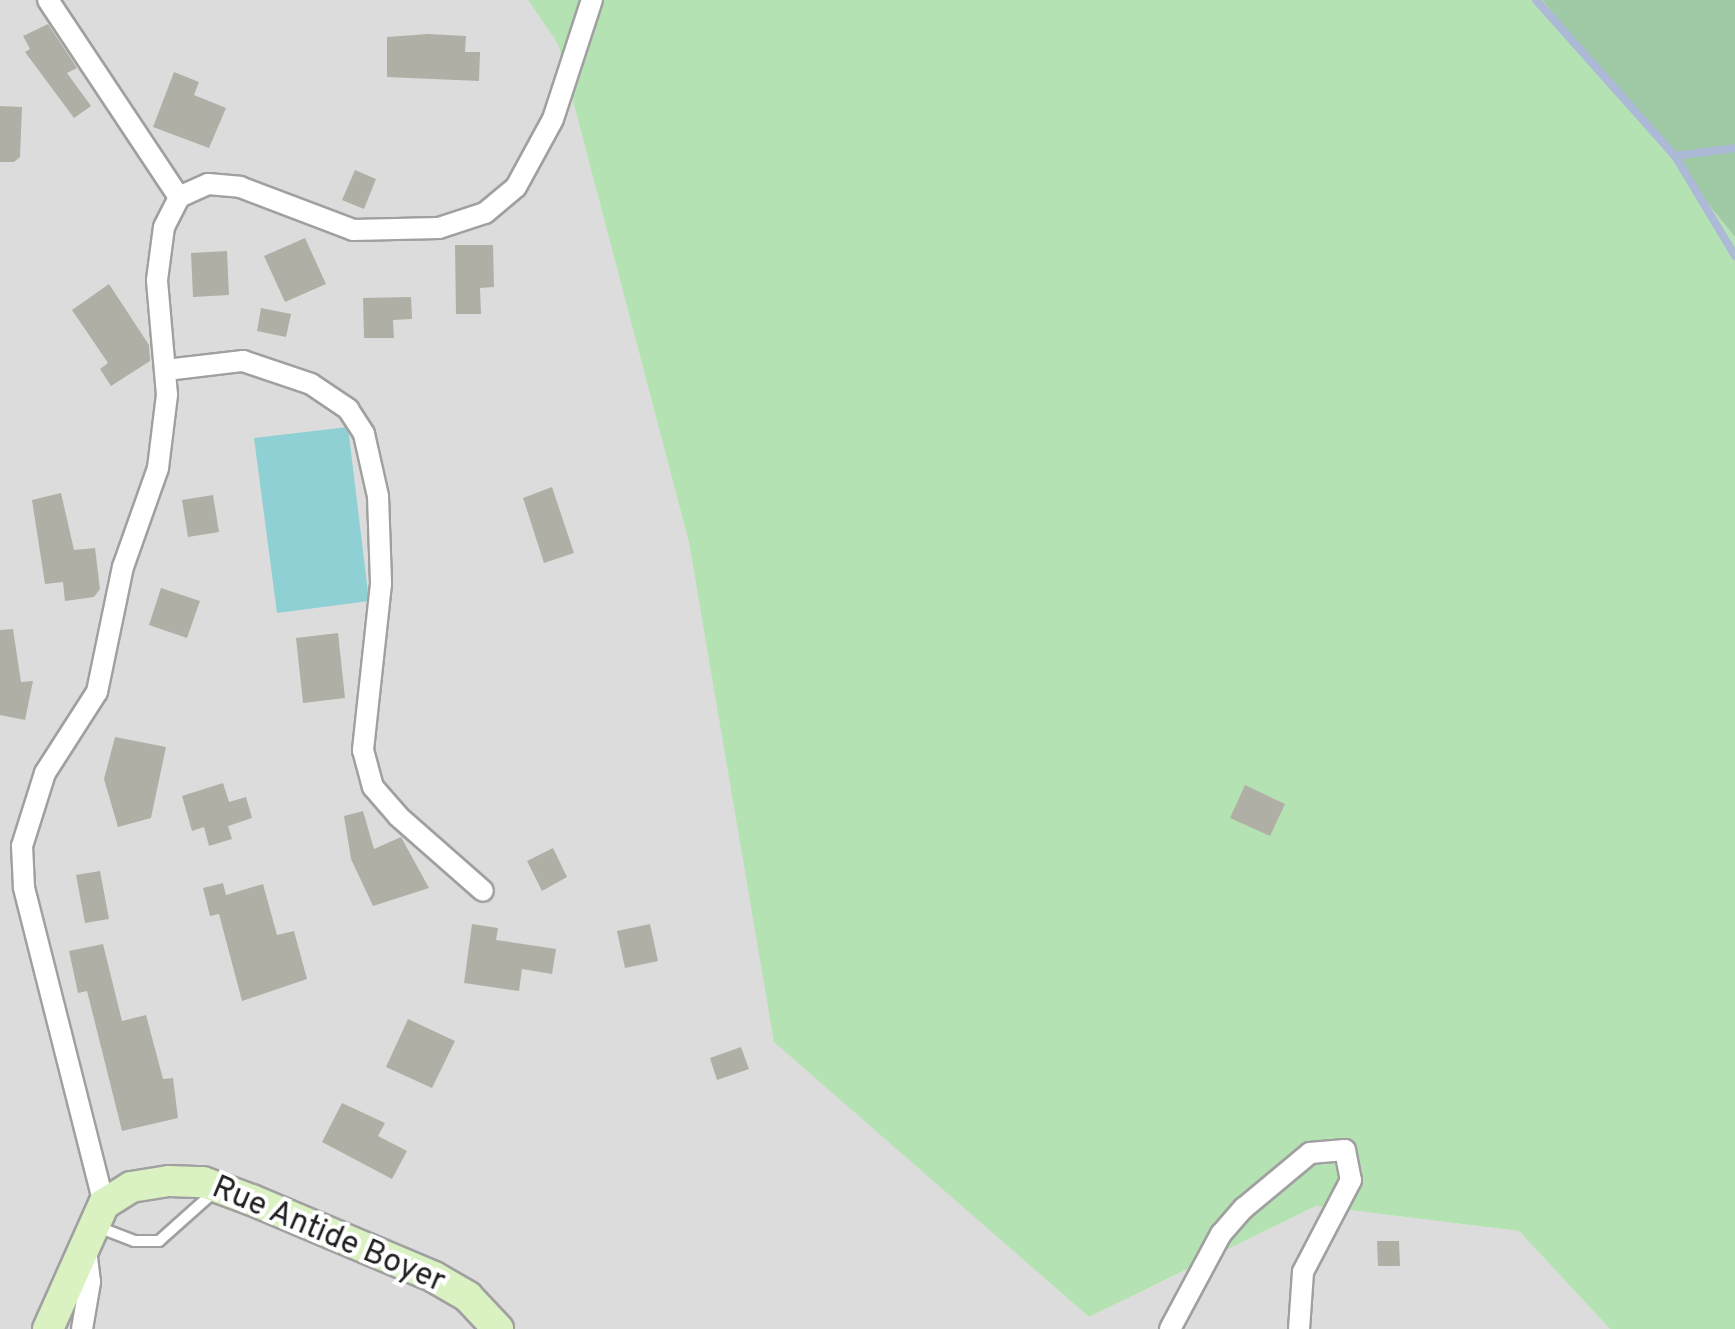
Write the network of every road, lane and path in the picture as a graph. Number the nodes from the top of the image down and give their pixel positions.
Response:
1 (48, 0) edge
2 (592, 0) edge
3 (179, 197) junction
4 (166, 370) junction
5 (483, 891) dead end
6 (218, 1187) junction
7 (94, 1224) junction
8 (48, 1329) edge
9 (82, 1329) edge
10 (498, 1329) edge
11 (1170, 1329) edge
12 (1299, 1329) edge

1 - 3 street
2 - 3 street
3 - 4 street
4 - 5 street
4 - 7 street
6 - 7 main road, Rue Antide Boyer
6 - 7 lane
6 - 10 main road, Rue Antide Boyer
7 - 8 main road
7 - 9 street
11 - 12 street

